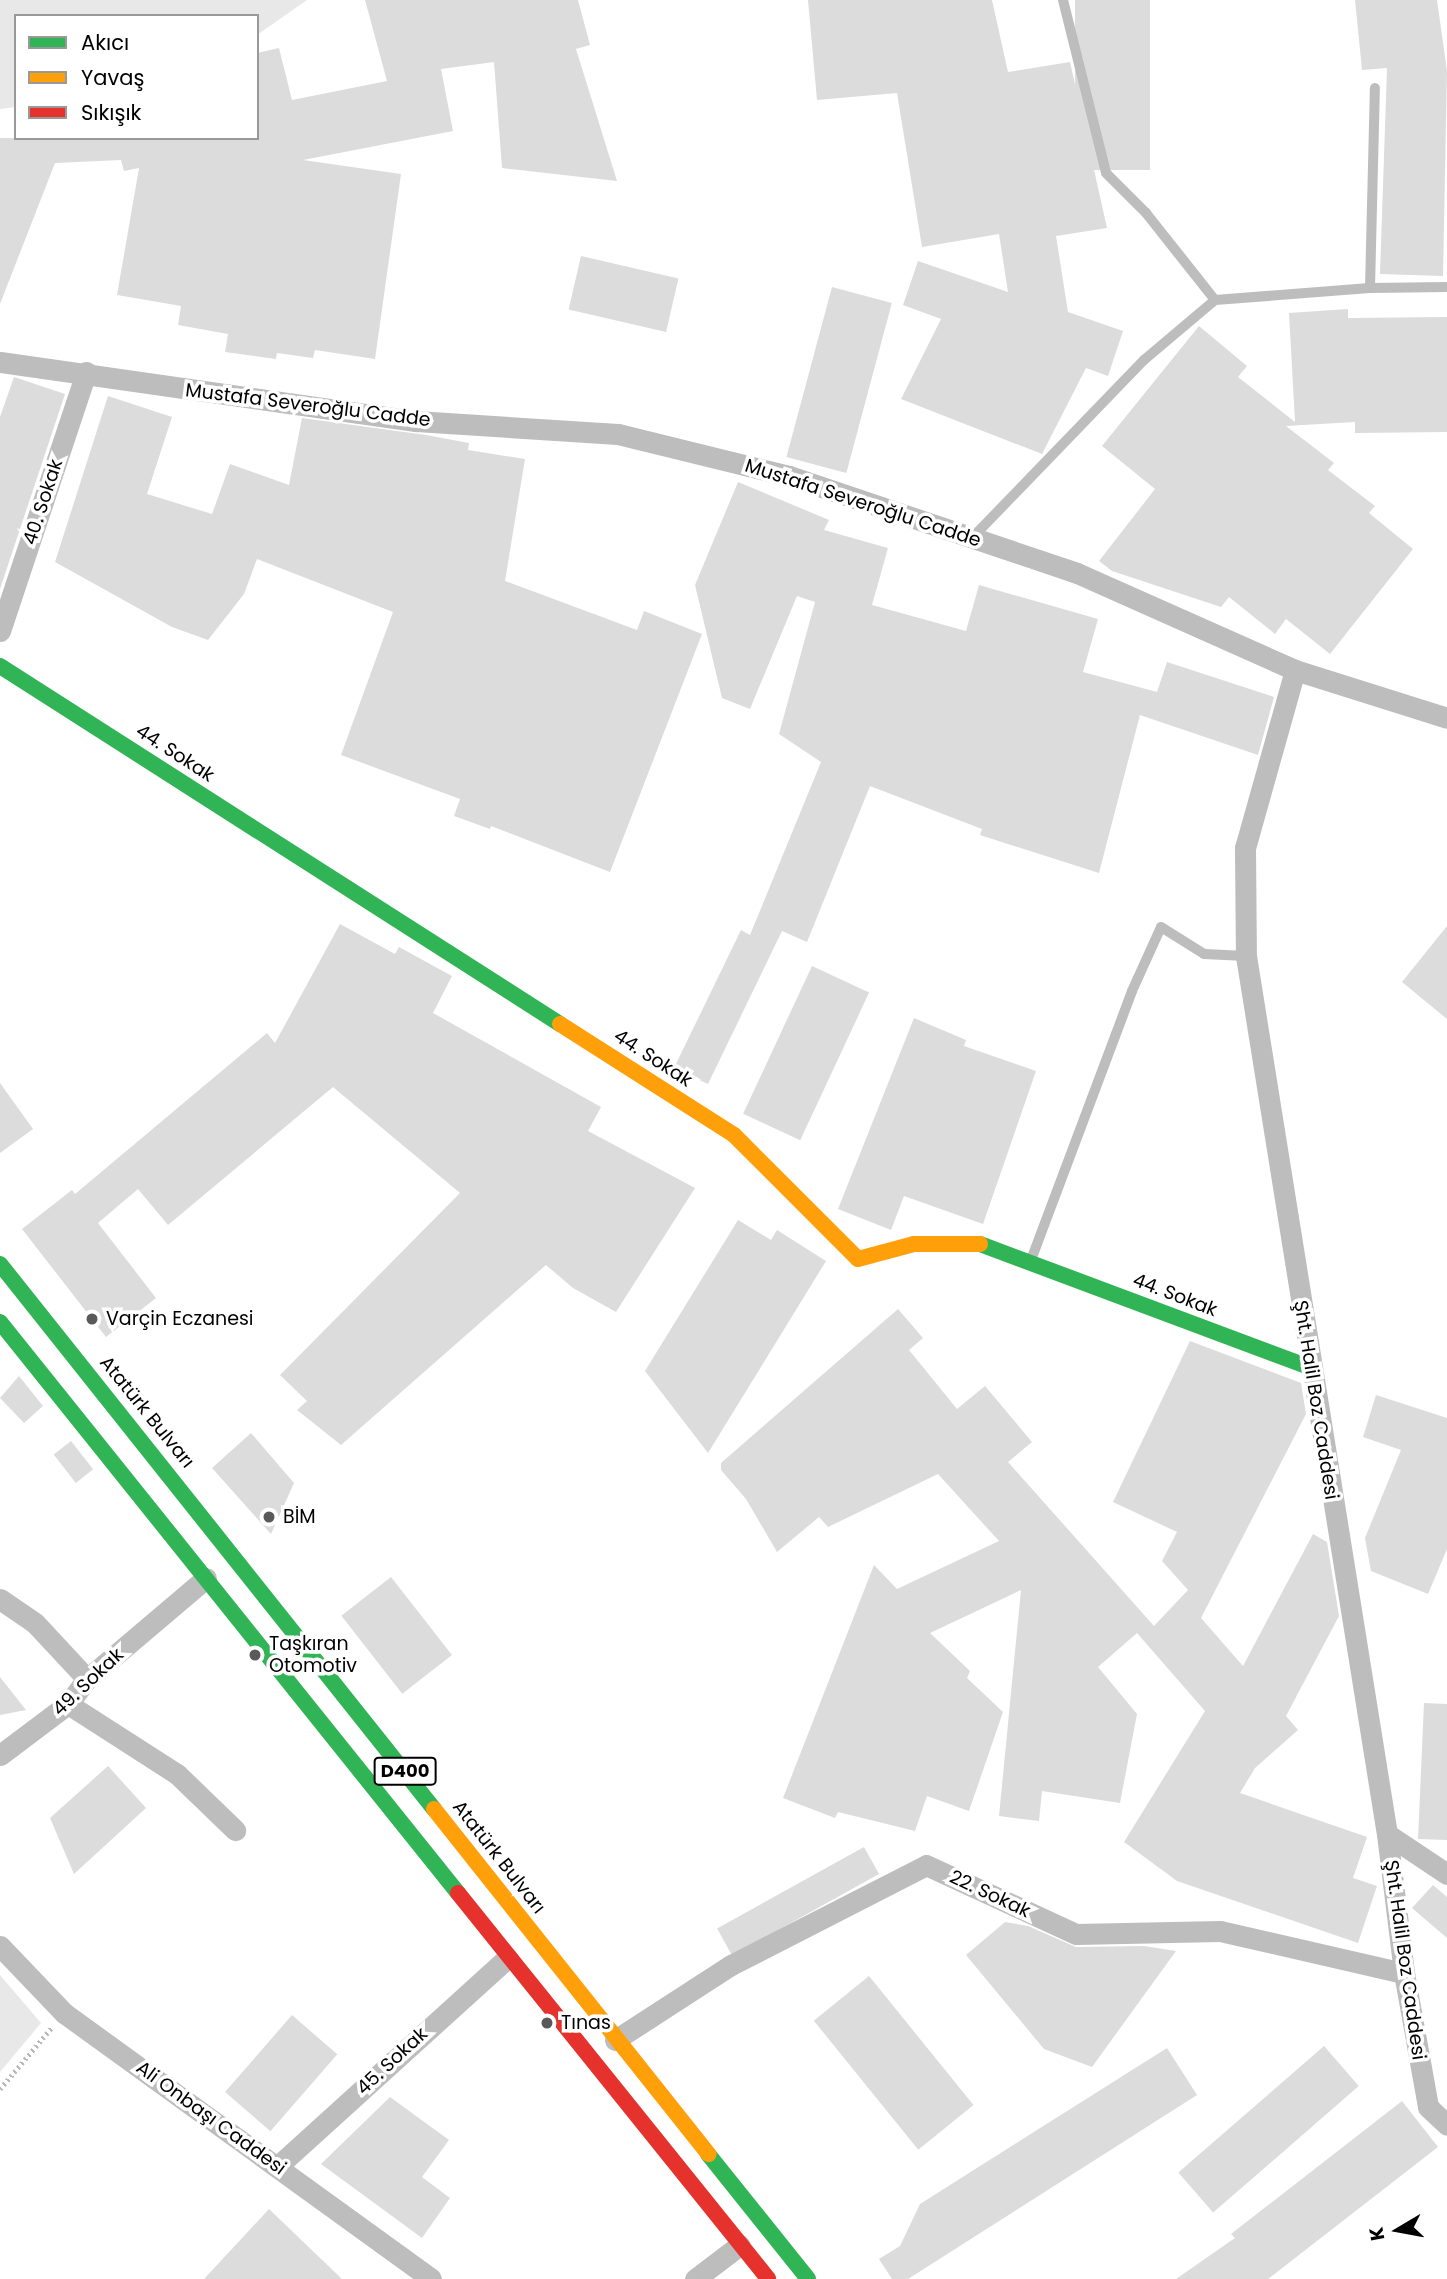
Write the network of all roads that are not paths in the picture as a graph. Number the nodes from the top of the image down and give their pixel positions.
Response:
1 (1063, 0) edge
2 (1375, 88) dead end
3 (1447, 287) edge
4 (1370, 288) junction
5 (1216, 300) junction
6 (0, 362) edge
7 (86, 372) junction
8 (972, 538) junction
9 (0, 631) edge
10 (0, 666) edge
11 (1295, 670) junction
12 (1447, 719) edge
13 (1246, 956) junction
14 (1030, 1263) junction
15 (0, 1264) edge
16 (0, 1322) edge
17 (1311, 1368) junction
18 (206, 1578) junction
19 (0, 1599) edge
20 (87, 1679) junction
21 (68, 1704) junction
22 (0, 1755) edge
23 (235, 1830) dead end
24 (1387, 1834) junction
25 (1447, 1874) edge
26 (0, 1946) edge
27 (507, 1958) junction
28 (1404, 1973) junction
29 (615, 2040) junction
30 (1447, 2125) edge
31 (279, 2165) junction
32 (740, 2245) junction
33 (431, 2279) edge
34 (695, 2279) edge
35 (768, 2279) edge
36 (808, 2279) edge

1 - 5 lane
2 - 4 lane
3 - 4 lane
4 - 5 lane
5 - 8 lane
6 - 7 street, Mustafa Severoğlu Cadde
7 - 8 street, Mustafa Severoğlu Cadde
7 - 9 street, 40. Sokak
8 - 11 street, Mustafa Severoğlu Cadde
10 - 14 main road, 44. Sokak
11 - 12 street, Mustafa Severoğlu Cadde
11 - 13 street, Şht. Halil Boz Caddesi
13 - 14 lane
13 - 17 street, Şht. Halil Boz Caddesi
14 - 17 main road, 44. Sokak
15 - 29 main road, Atatürk Bulvarı / D400
16 - 18 main road, D400
17 - 24 street, Şht. Halil Boz Caddesi
18 - 20 street, 49. Sokak
18 - 27 main road, D400
19 - 20 street
20 - 21 street, 49. Sokak
21 - 22 street, 49. Sokak
21 - 23 street
24 - 25 street
24 - 28 street, Şht. Halil Boz Caddesi
26 - 31 street, Ali Onbaşı Caddesi
27 - 31 street, 45. Sokak
27 - 32 main road, D400
28 - 29 street, 22. Sokak
28 - 30 street, Şht. Halil Boz Caddesi
29 - 36 main road, Atatürk Bulvarı / D400
31 - 33 street, Ali Onbaşı Caddesi
32 - 34 street
32 - 35 main road, D400

